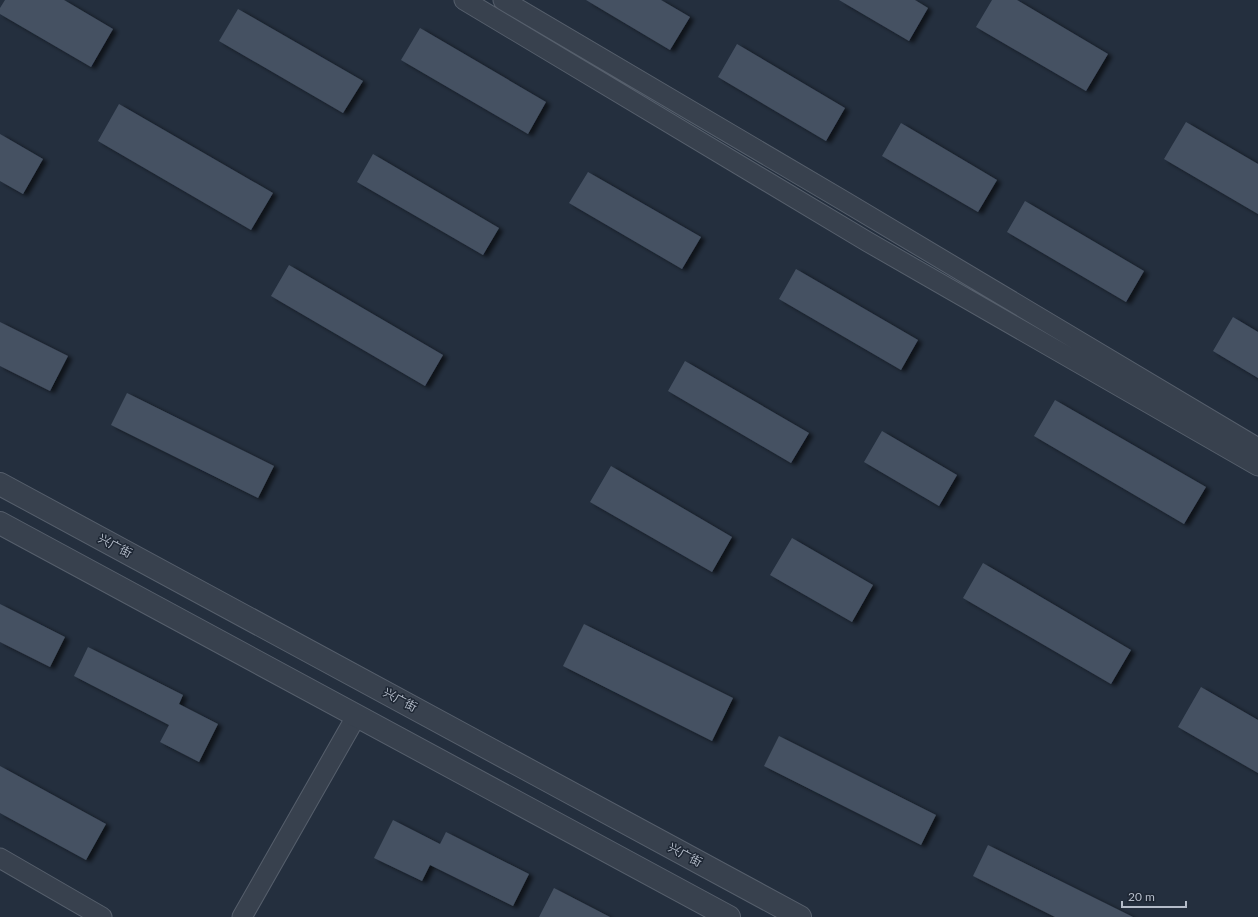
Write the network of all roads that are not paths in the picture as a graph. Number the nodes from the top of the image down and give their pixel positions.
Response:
1 (464, 0) edge
2 (503, 0) edge
3 (1258, 448) edge
4 (1258, 466) edge
5 (0, 484) edge
6 (0, 523) edge
7 (357, 715) junction
8 (0, 858) edge
9 (102, 917) edge
10 (242, 917) edge
11 (729, 917) edge
12 (800, 917) edge

1 - 4 street
2 - 3 street
5 - 12 street, 兴广街
6 - 7 street
7 - 10 street
7 - 11 street
8 - 9 street

